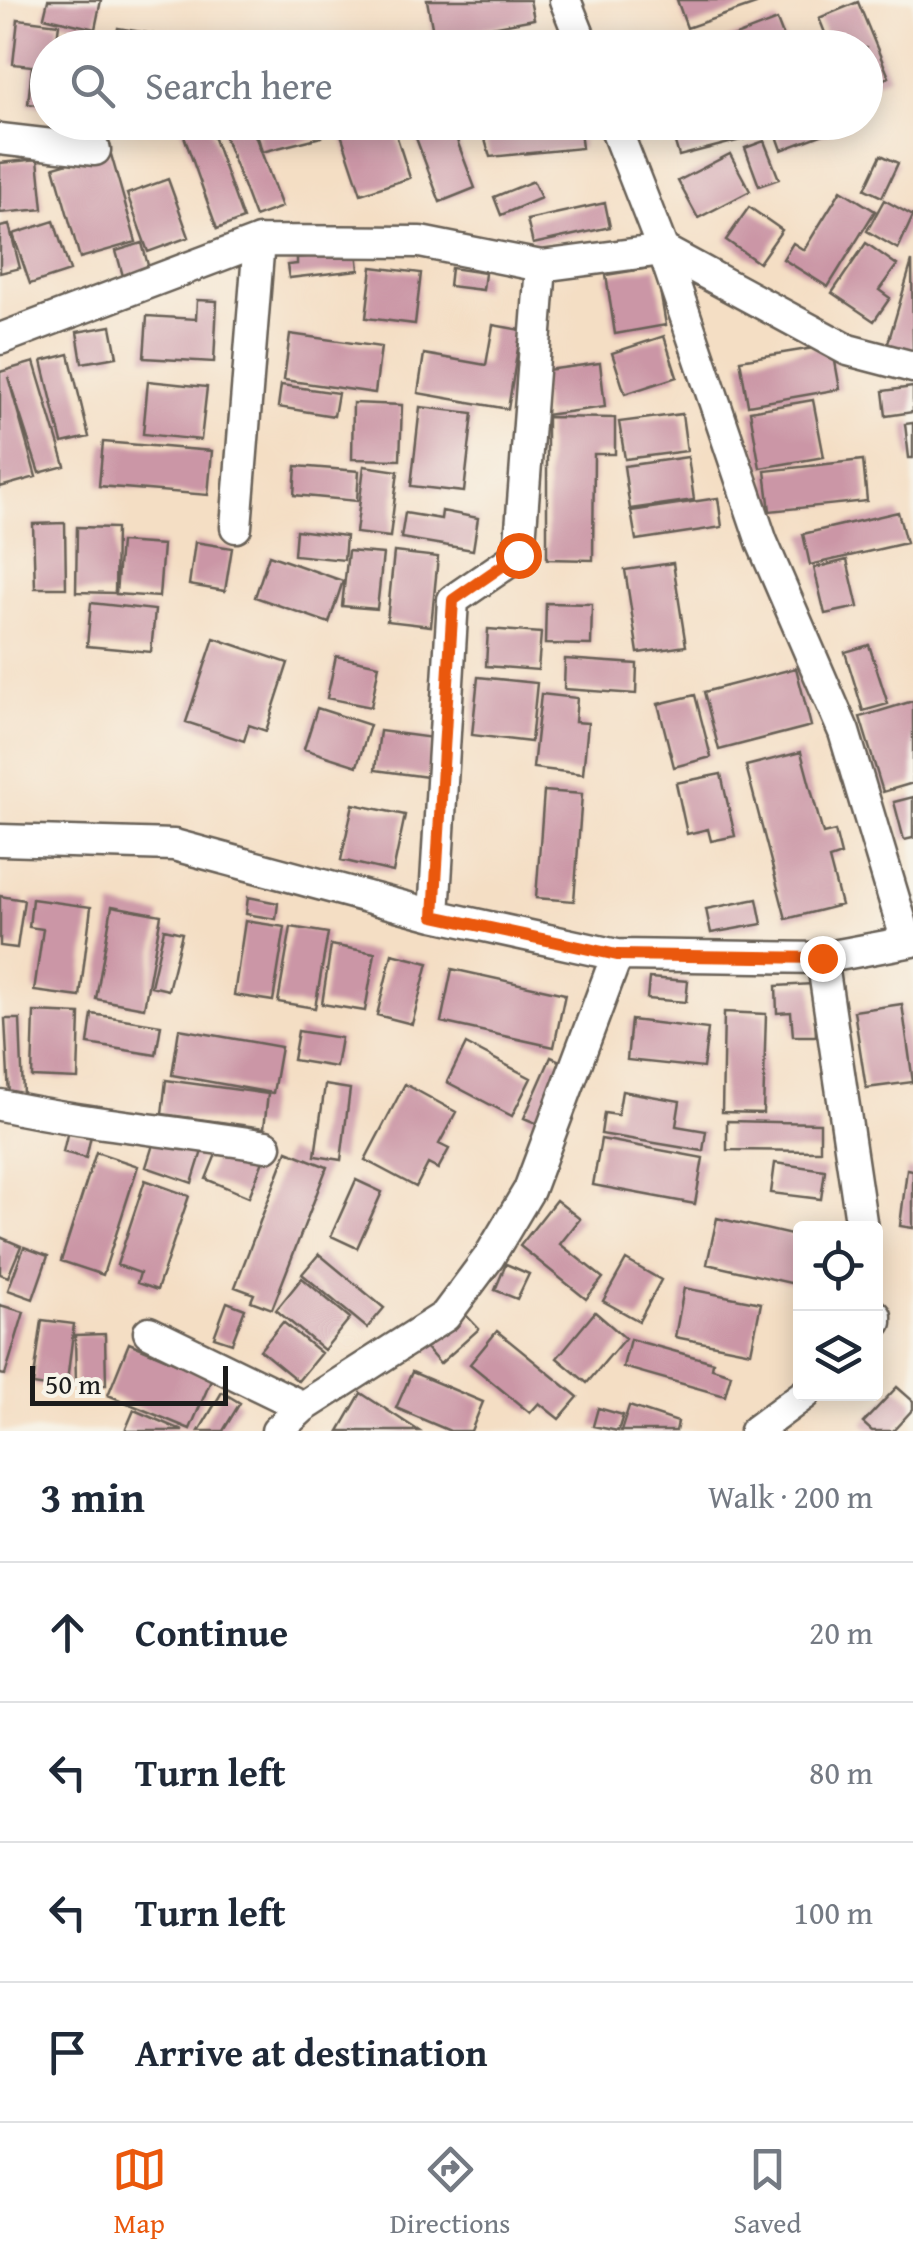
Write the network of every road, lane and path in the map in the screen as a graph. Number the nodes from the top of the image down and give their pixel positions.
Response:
1 (565, 0) edge
2 (577, 30) edge
3 (0, 139) edge
4 (621, 140) edge
5 (95, 150) dead end
6 (259, 241) junction
7 (664, 250) junction
8 (542, 266) junction
9 (0, 339) edge
10 (913, 367) edge
11 (236, 527) dead end
12 (0, 840) edge
13 (434, 916) junction
14 (910, 942) edge
15 (617, 955) junction
16 (822, 958) junction
17 (0, 1105) edge
18 (266, 1146) dead end
19 (861, 1221) edge
20 (149, 1332) dead end
21 (796, 1401) edge
22 (303, 1407) junction
23 (277, 1431) edge
24 (754, 1431) edge

1 - 2 street
3 - 5 street
4 - 7 street
6 - 8 street
6 - 9 street
6 - 11 street
7 - 8 street
7 - 10 street
7 - 14 street
8 - 13 street
12 - 13 street
13 - 15 street
14 - 16 street
15 - 16 street
15 - 22 street
16 - 19 street
17 - 18 street
20 - 22 street
21 - 24 street
22 - 23 street

